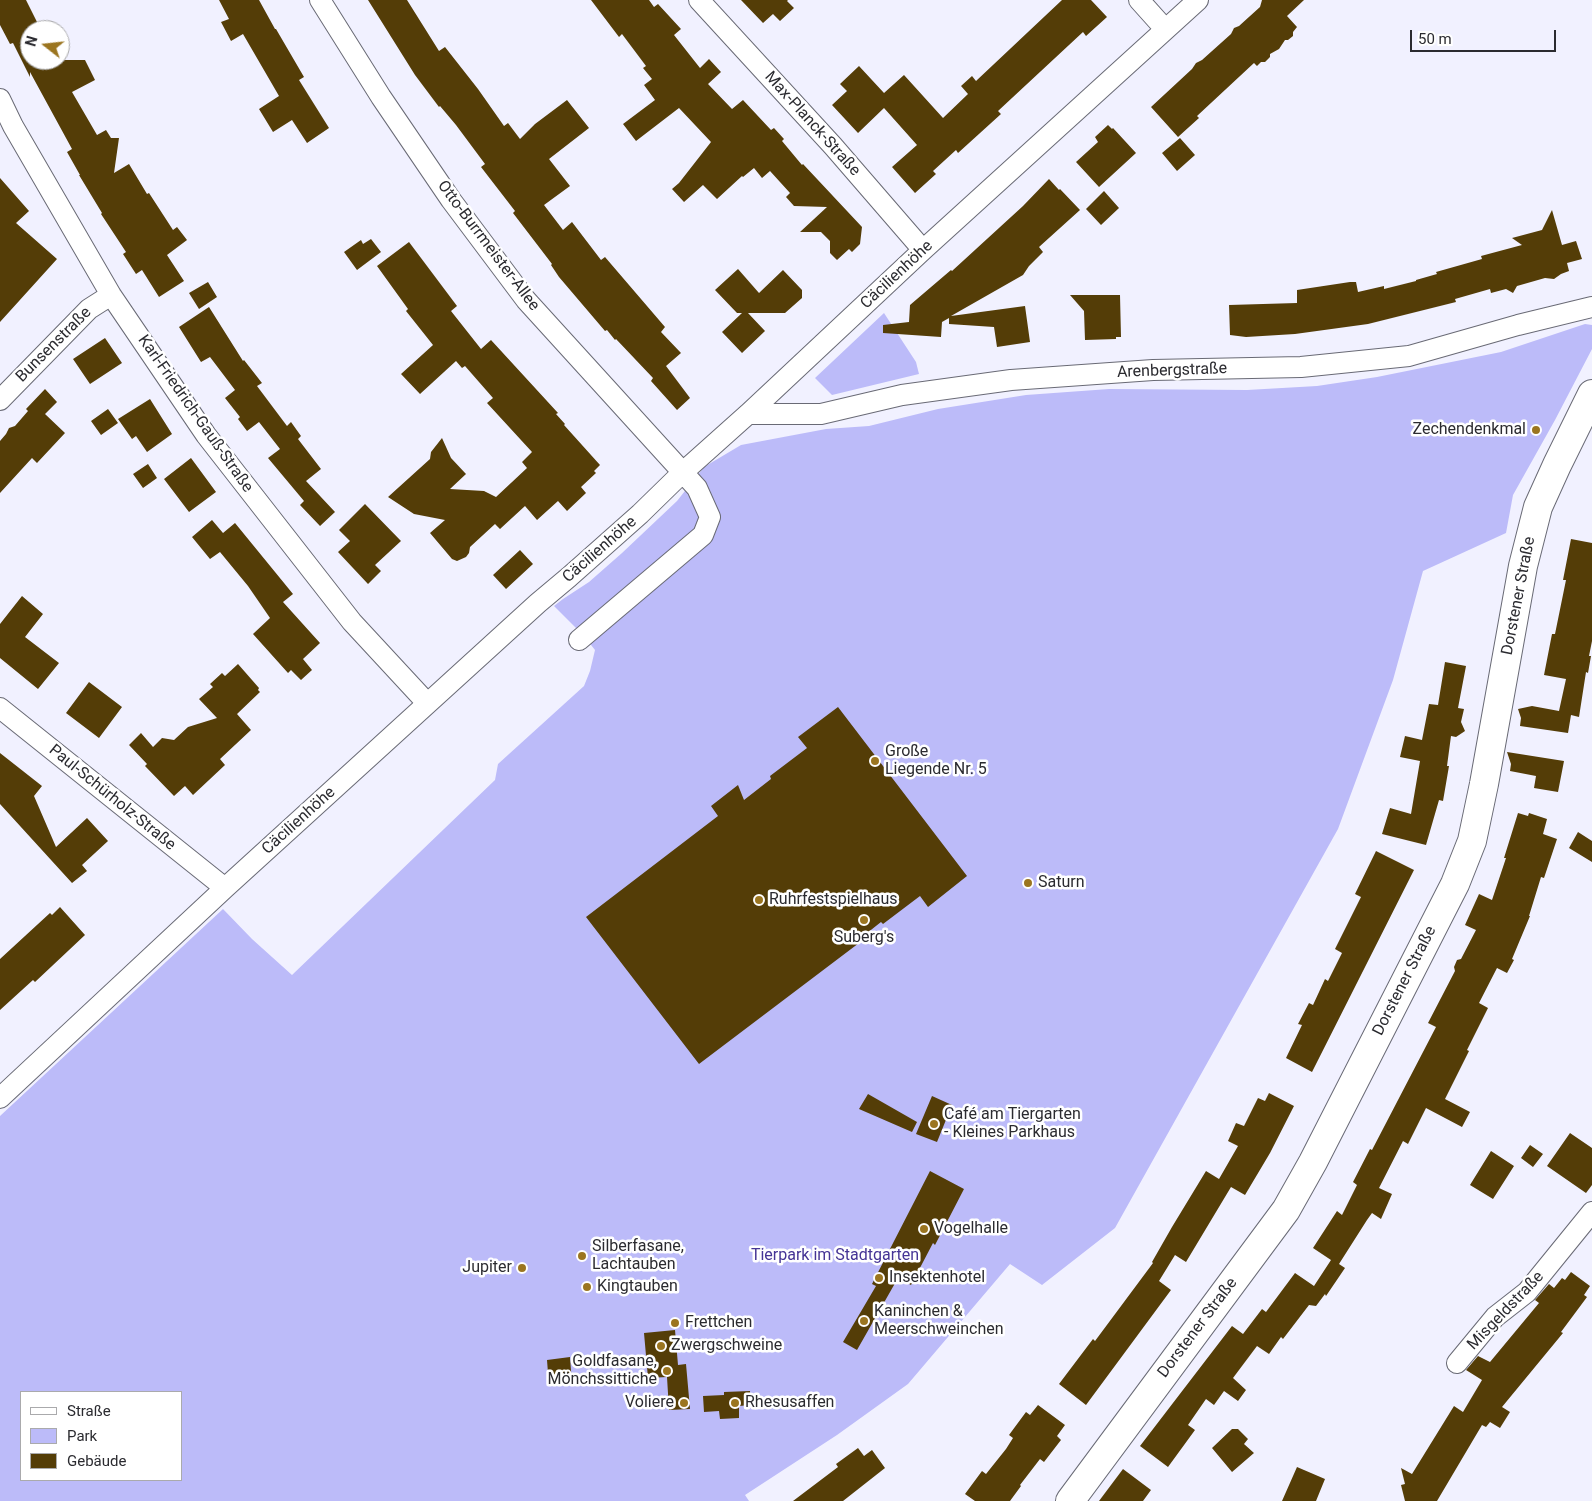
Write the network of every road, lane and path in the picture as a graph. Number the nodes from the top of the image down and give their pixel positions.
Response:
1 (320, 0) edge
2 (699, 0) edge
3 (1139, 0) edge
4 (1198, 0) edge
5 (1166, 30) junction
6 (0, 98) edge
7 (923, 250) junction
8 (111, 295) junction
9 (1592, 307) edge
10 (1592, 394) edge
11 (0, 400) edge
12 (748, 414) junction
13 (682, 473) junction
14 (579, 640) dead end
15 (427, 703) junction
16 (0, 708) edge
17 (225, 888) junction
18 (0, 1098) edge
19 (1592, 1212) edge
20 (1457, 1363) dead end
21 (1070, 1501) edge

1 - 13 street, Otto-Burrmeister-Allee
2 - 7 street, Max-Planck-Straße
3 - 5 street
4 - 5 street, Cäcilienhöhe
5 - 7 street, Cäcilienhöhe
6 - 8 street, Karl-Friedrich-Gauß-Straße
7 - 12 street, Cäcilienhöhe
8 - 11 street, Bunsenstraße
8 - 15 street, Karl-Friedrich-Gauß-Straße
9 - 12 street, Arenbergstraße
10 - 21 main road, Dorstener Straße
12 - 13 street, Cäcilienhöhe
13 - 14 street, Otto-Burrmeister-Allee
13 - 15 street, Cäcilienhöhe
15 - 17 street, Cäcilienhöhe
16 - 17 street, Paul-Schürholz-Straße
17 - 18 street, Cäcilienhöhe
19 - 20 street, Misgeldstraße

